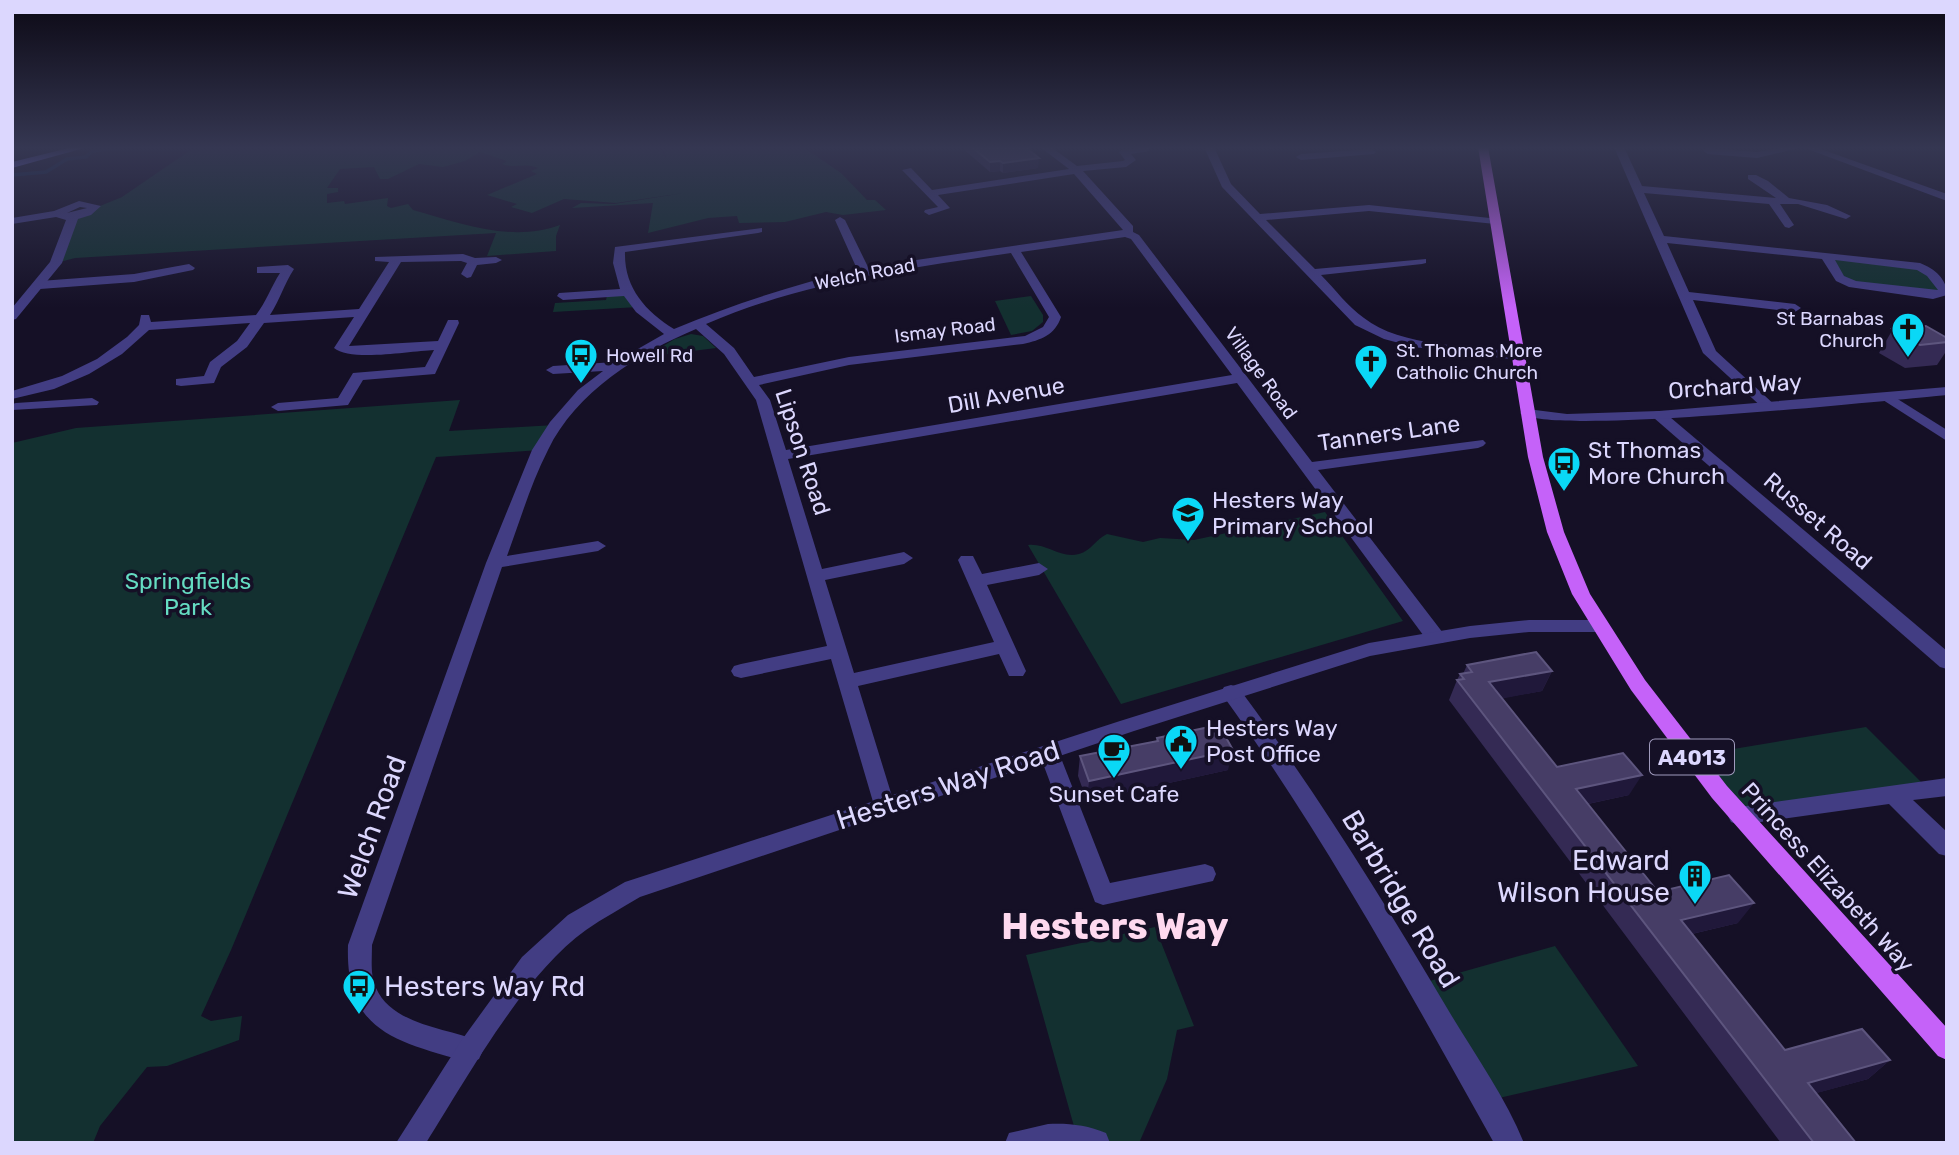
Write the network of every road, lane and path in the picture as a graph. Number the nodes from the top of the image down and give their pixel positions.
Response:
1 (938, 201) edge
2 (1104, 201) edge
3 (1241, 201) edge
4 (1492, 201) edge
5 (1642, 201) edge
6 (1779, 201) joint
7 (929, 212) dead end
8 (57, 214) junction
9 (1846, 216) dead end
10 (73, 217) junction
11 (1257, 217) junction
12 (841, 219) dead end
13 (12, 221) edge
14 (1495, 221) junction
15 (1789, 225) dead end
16 (758, 230) dead end
17 (1127, 233) junction
18 (1660, 239) junction
19 (1014, 249) junction
20 (1826, 256) junction
21 (397, 258) junction
22 (379, 260) dead end
23 (496, 260) dead end
24 (1422, 261) dead end
25 (473, 262) junction
26 (189, 268) dead end
27 (261, 271) dead end
28 (864, 271) junction
29 (1311, 273) junction
30 (467, 274) dead end
31 (40, 285) junction
32 (627, 292) junction
33 (1685, 295) junction
34 (563, 296) dead end
35 (1795, 308) dead end
36 (361, 313) junction
37 (13, 315) edge
38 (259, 320) junction
39 (453, 323) dead end
40 (697, 323) junction
41 (673, 334) junction
42 (443, 345) junction
43 (1518, 356) junction
44 (618, 366) junction
45 (553, 370) dead end
46 (1241, 378) junction
47 (181, 382) dead end
48 (752, 382) junction
49 (1947, 391) edge
50 (1888, 397) junction
51 (14, 401) edge
52 (92, 402) dead end
53 (278, 407) dead end
54 (1770, 407) junction
55 (1527, 413) junction
56 (1659, 415) junction
57 (1947, 437) edge
58 (1478, 443) dead end
59 (780, 456) junction
60 (1306, 467) junction
61 (598, 546) dead end
62 (904, 558) dead end
63 (967, 560) dead end
64 (495, 563) junction
65 (1038, 569) dead end
66 (815, 576) junction
67 (976, 581) junction
68 (1600, 626) junction
69 (1436, 638) junction
70 (1005, 646) junction
71 (837, 651) junction
72 (1947, 662) edge
73 (741, 671) dead end
74 (1016, 671) dead end
75 (846, 682) junction
76 (1231, 692) junction
77 (1049, 753) junction
78 (1947, 787) edge
79 (1895, 796) junction
80 (884, 806) junction
81 (1739, 816) junction
82 (1947, 847) edge
83 (1205, 874) dead end
84 (1947, 1047) edge
85 (470, 1050) junction
86 (410, 1143) edge
87 (1019, 1143) edge
88 (1096, 1143) edge
89 (1510, 1143) edge

1 - 7 street
2 - 17 street, Village Road
3 - 11 street
4 - 14 main road, Princess Elizabeth Way / A4013
5 - 18 street
6 - 9 street
6 - 15 street
8 - 10 street
8 - 10 street
8 - 13 street
10 - 31 street
11 - 14 street
11 - 29 street
12 - 28 street
14 - 43 main road, Princess Elizabeth Way / A4013
16 - 32 street
17 - 19 street, Welch Road
17 - 46 street, Village Road
18 - 20 street
18 - 33 street
19 - 28 street, Welch Road
19 - 48 street, Ismay Road
20 - 20 street
21 - 22 street
21 - 25 street
21 - 36 street
23 - 25 street
24 - 29 street
25 - 30 street
26 - 31 street
27 - 38 street
28 - 40 street, Welch Road
29 - 43 street
31 - 37 street
32 - 34 street
32 - 41 street
33 - 35 street
33 - 54 street
36 - 38 street
36 - 42 street
38 - 47 street
38 - 51 street
39 - 42 street
40 - 41 street, Welch Road
40 - 48 street, Lipson Road
41 - 44 street, Welch Road
42 - 53 street
43 - 55 main road, Princess Elizabeth Way / A4013
44 - 45 street, Welch Road
44 - 64 street, Welch Road
46 - 59 street, Dill Avenue
46 - 60 street, Village Road
48 - 59 street, Lipson Road
49 - 50 street, Orchard Way
50 - 54 street, Orchard Way
50 - 57 street
51 - 52 street
54 - 56 street, Orchard Way
55 - 56 street, Orchard Way
55 - 68 main road, Princess Elizabeth Way / A4013
56 - 72 street, Russet Road
58 - 60 street, Tanners Lane
59 - 66 street, Lipson Road
60 - 69 street, Village Road
61 - 64 street
62 - 66 street
63 - 67 street
64 - 85 street, Welch Road
65 - 67 street
66 - 71 street, Lipson Road
67 - 70 street
68 - 69 street, Hesters Way Road
68 - 81 main road, Princess Elizabeth Way / A4013
69 - 76 street, Hesters Way Road
70 - 74 street
70 - 75 street
71 - 73 street
71 - 75 street, Lipson Road
75 - 80 street, Lipson Road
76 - 77 street, Hesters Way Road
76 - 89 street, Barbridge Road
77 - 80 street, Hesters Way Road
77 - 83 street
78 - 79 street
79 - 81 street
79 - 82 street
80 - 85 street, Hesters Way Road
81 - 84 main road, Princess Elizabeth Way / A4013
85 - 86 street, Hesters Way Road
87 - 88 street

